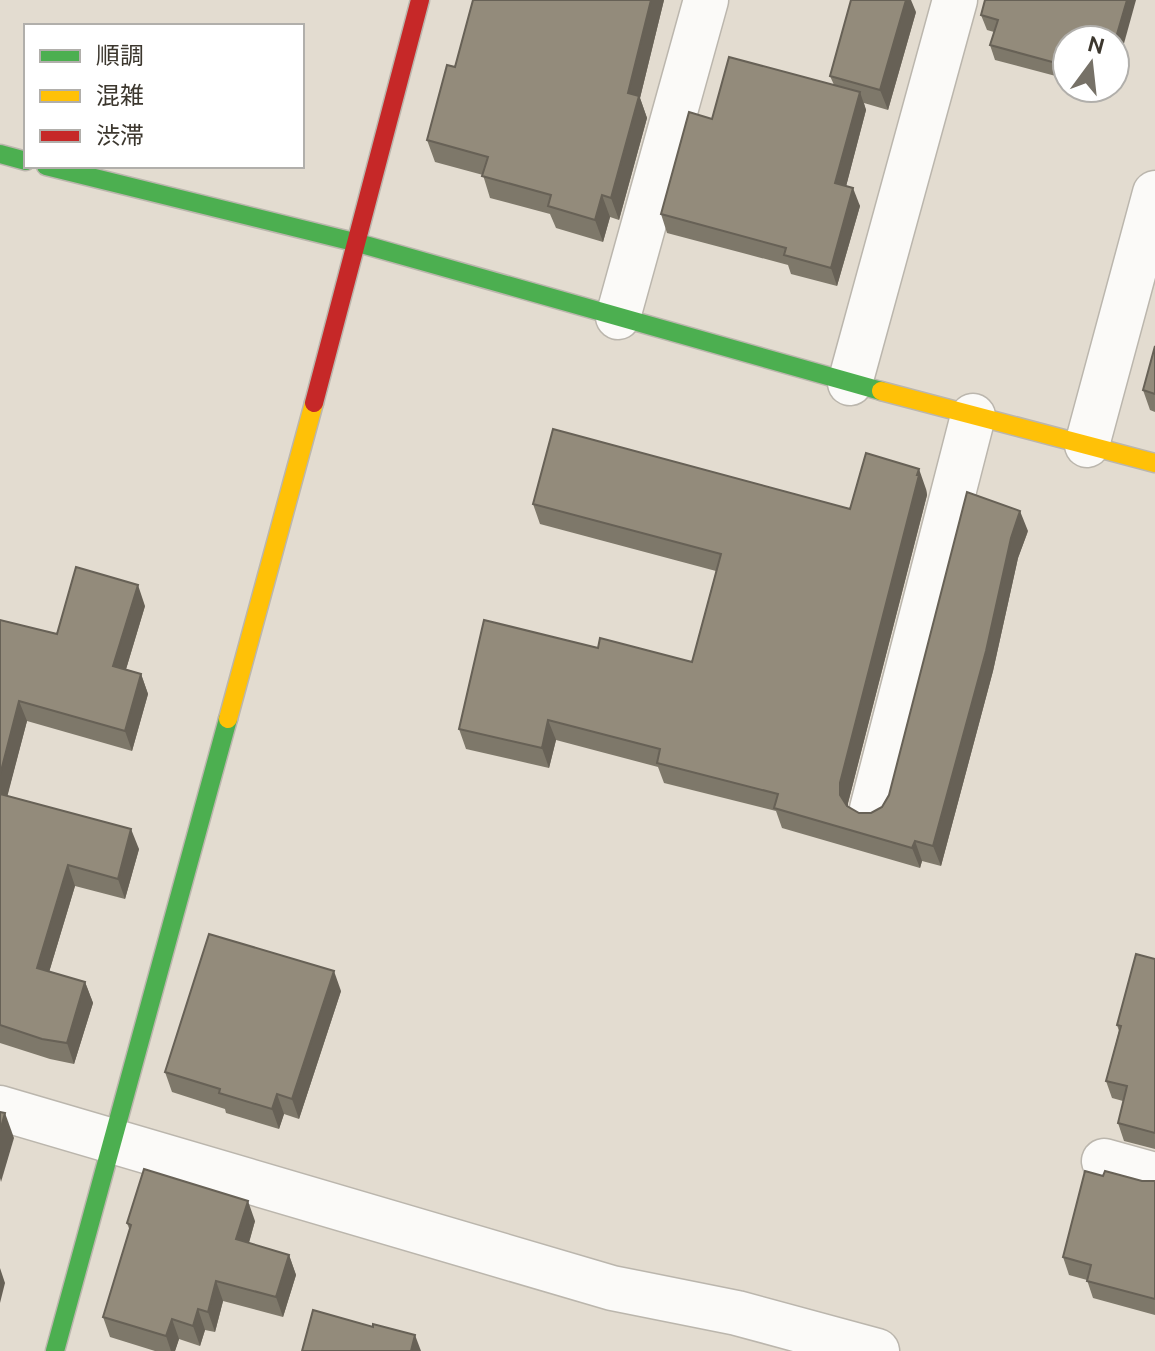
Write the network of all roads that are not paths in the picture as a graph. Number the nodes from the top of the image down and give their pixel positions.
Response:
1 (420, 0) edge
2 (706, 0) edge
3 (955, 0) edge
4 (0, 154) edge
5 (24, 160) edge
6 (54, 168) edge
7 (1155, 193) edge
8 (358, 243) junction
9 (618, 317) junction
10 (850, 383) junction
11 (973, 416) junction
12 (1087, 445) junction
13 (1155, 463) edge
14 (872, 809) edge
15 (0, 1108) edge
16 (112, 1140) junction
17 (1104, 1161) dead end
18 (1155, 1175) edge
19 (55, 1351) edge
20 (877, 1351) edge

1 - 8 street
2 - 9 street
3 - 10 street
4 - 5 street
6 - 8 street
7 - 12 street
8 - 9 street
8 - 16 street
9 - 10 street
10 - 11 street
11 - 12 street
11 - 14 street
12 - 13 street
15 - 16 street
16 - 19 street
16 - 20 street
17 - 18 street

